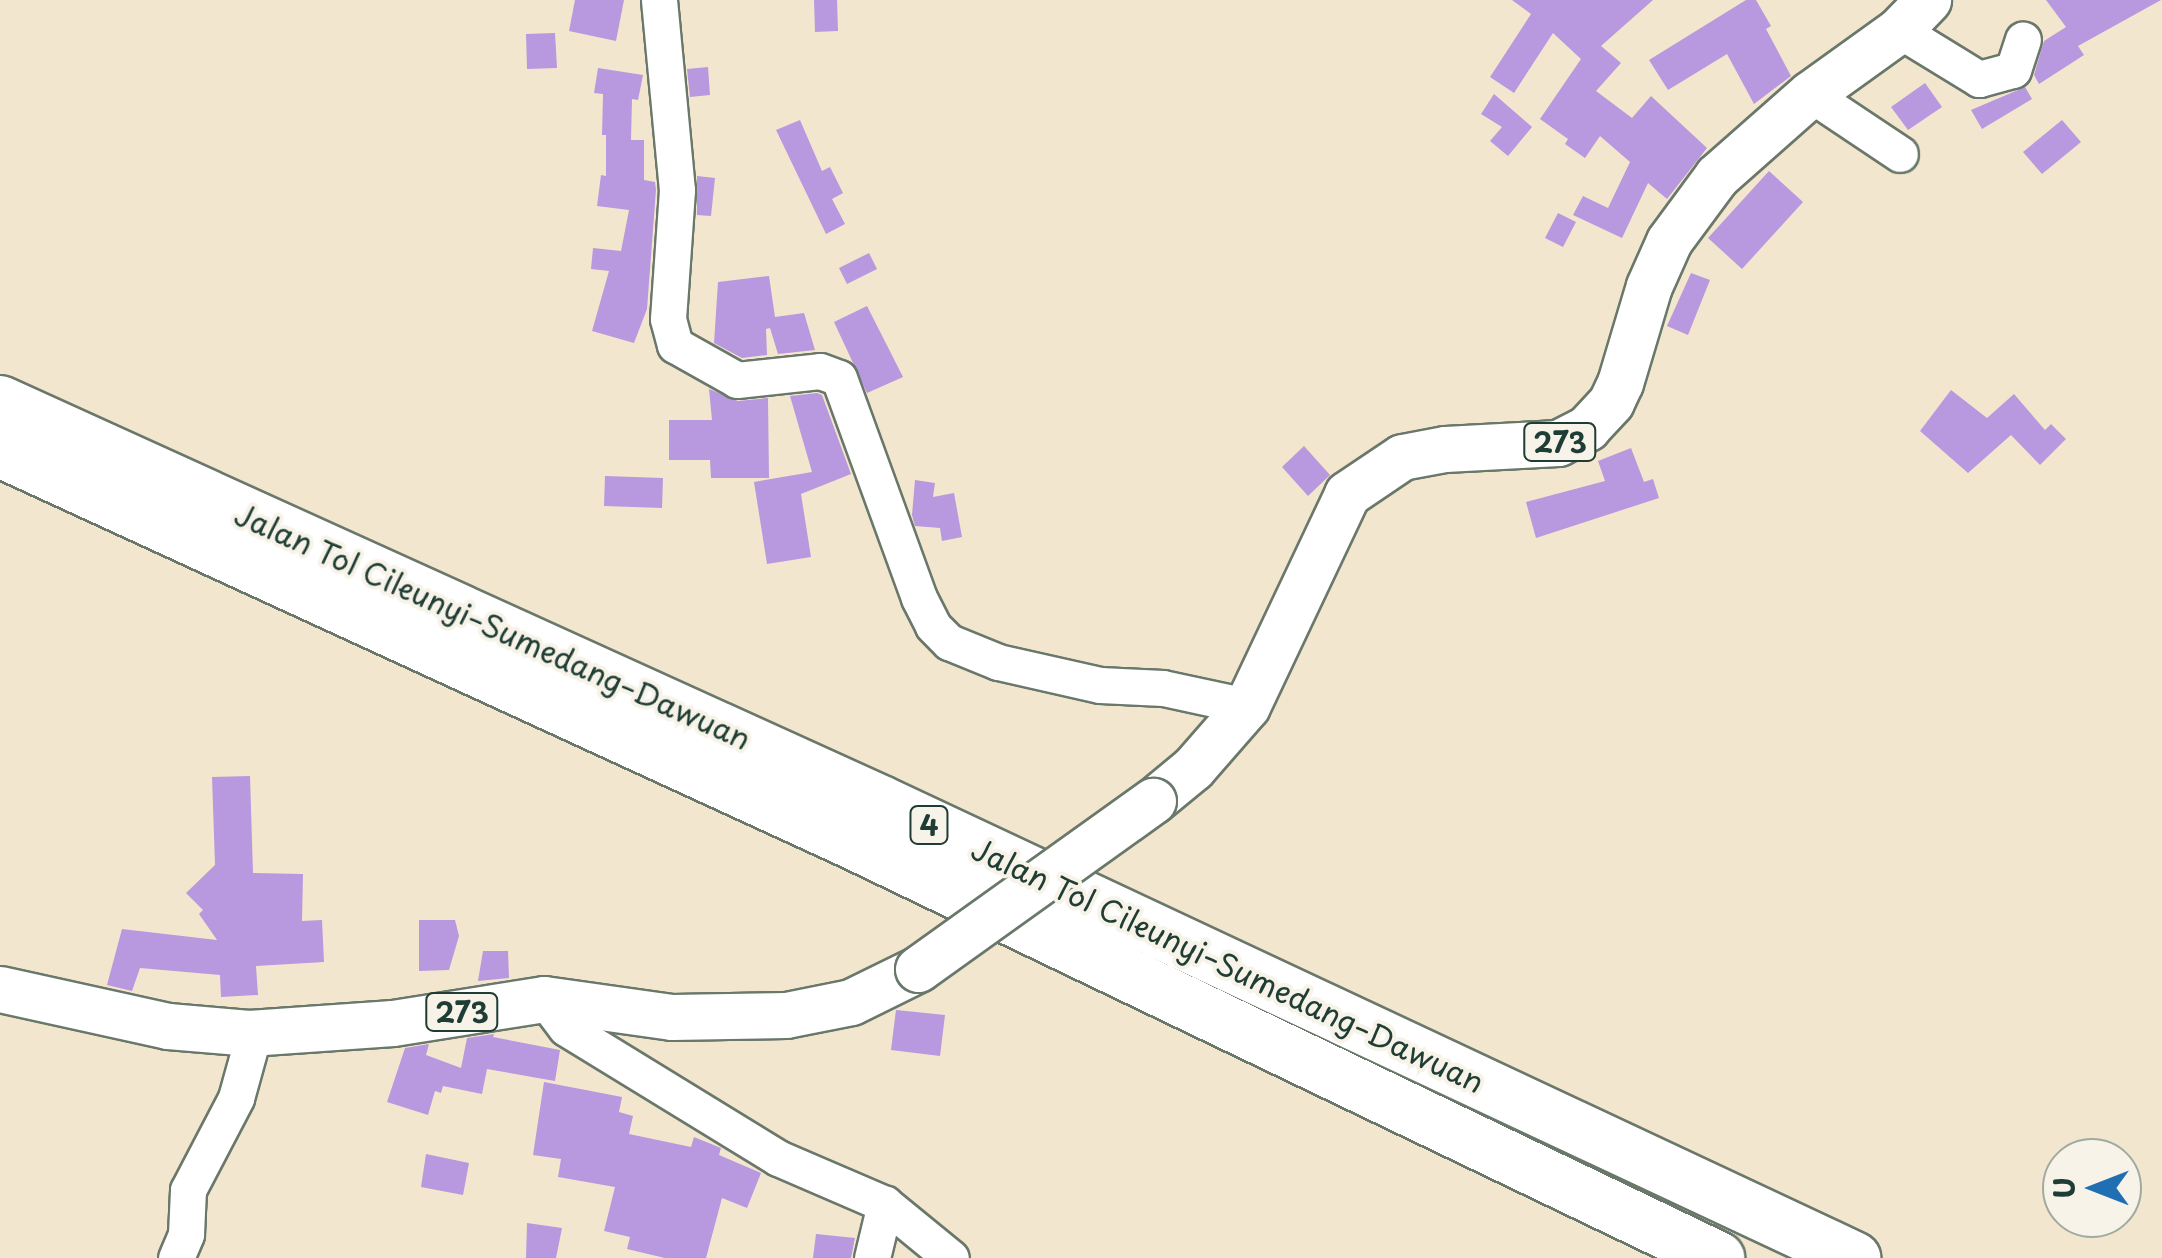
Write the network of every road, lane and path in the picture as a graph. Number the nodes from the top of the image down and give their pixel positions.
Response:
1 (659, 0) edge
2 (1914, 15) edge
3 (2024, 40) dead end
4 (1810, 94) junction
5 (1900, 154) dead end
6 (0, 402) edge
7 (0, 451) edge
8 (1247, 706) junction
9 (0, 989) edge
10 (544, 999) junction
11 (254, 1033) junction
12 (885, 1204) junction
13 (176, 1258) edge
14 (872, 1258) edge
15 (951, 1258) edge
16 (1718, 1258) edge
17 (1854, 1258) edge

1 - 8 street
2 - 3 street
2 - 4 main road, 273
4 - 5 street
4 - 8 main road, 273
6 - 17 highway, Jalan Tol Cileunyi–Sumedang–Dawuan / 4
7 - 16 highway, Jalan Tol Cileunyi–Sumedang–Dawuan / 4
8 - 10 main road, 273, bridge
9 - 11 main road, 273
10 - 11 main road, 273
10 - 12 street
11 - 13 street
12 - 14 street
12 - 15 street

